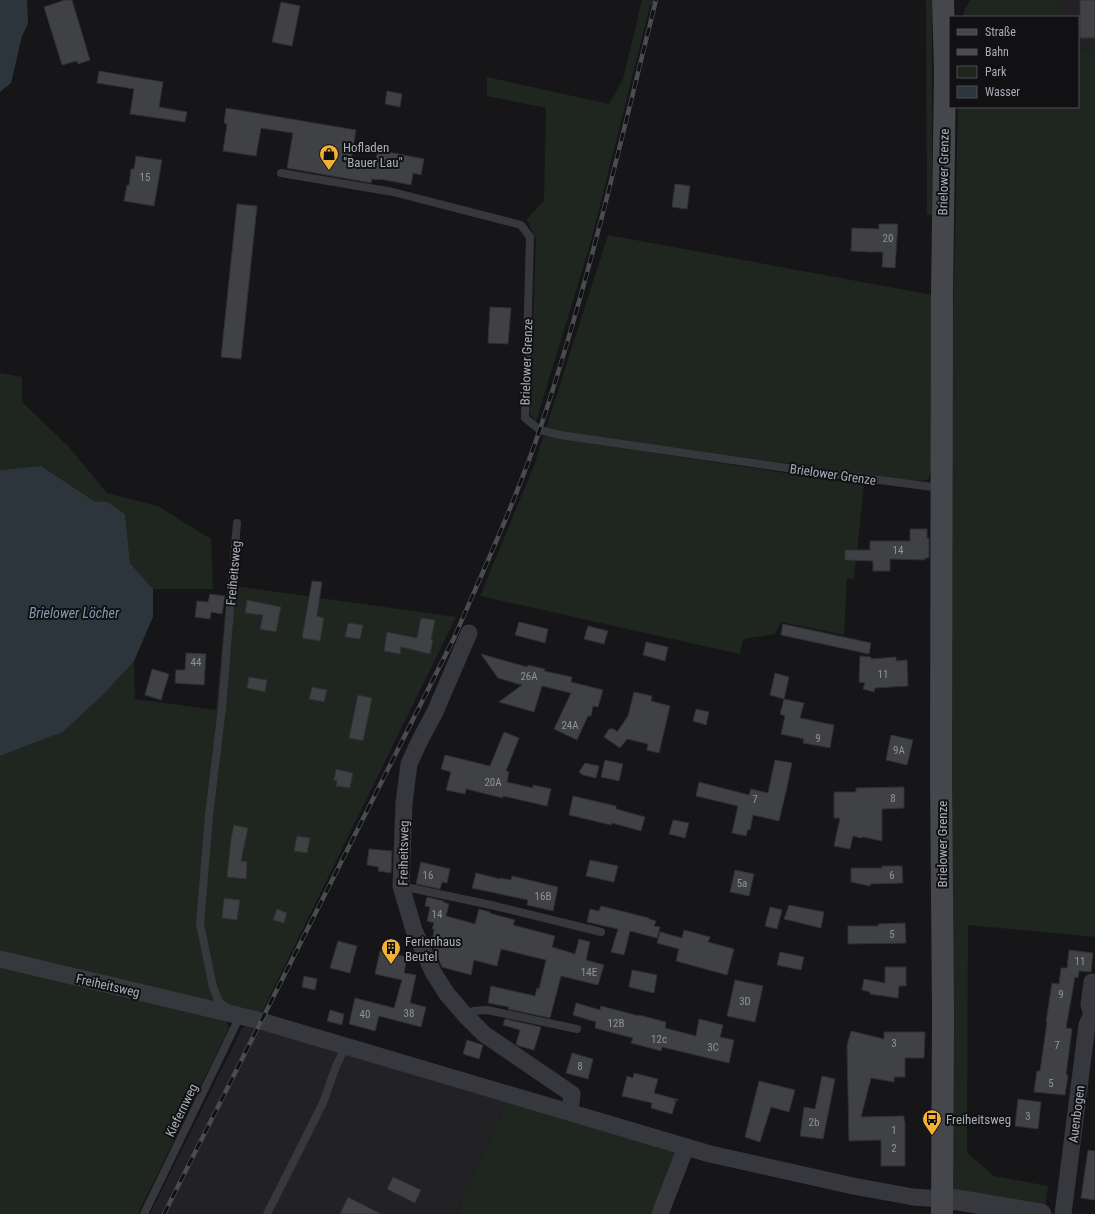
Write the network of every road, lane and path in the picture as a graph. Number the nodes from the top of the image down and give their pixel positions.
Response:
1 (943, 0) edge
2 (280, 173) dead end
3 (942, 489) junction
4 (237, 523) dead end
5 (470, 633) dead end
6 (401, 886) junction
7 (601, 932) dead end
8 (0, 959) edge
9 (1092, 982) dead end
10 (1093, 1014) edge
11 (465, 1015) junction
12 (240, 1016) junction
13 (577, 1029) dead end
14 (346, 1046) junction
15 (570, 1112) junction
16 (686, 1147) junction
17 (942, 1206) edge
18 (144, 1214) edge
19 (267, 1214) edge
20 (660, 1214) edge
21 (1041, 1214) edge
22 (1063, 1214) edge

1 - 3 main road, Brielower Grenze
2 - 3 lane, Brielower Grenze
3 - 17 main road, Brielower Grenze
4 - 12 lane, Freiheitsweg
5 - 6 street, Freiheitsweg
6 - 7 lane
6 - 11 street, Freiheitsweg
8 - 12 street, Freiheitsweg
9 - 10 street, Auenbogen
10 - 22 street, Auenbogen
11 - 13 lane
11 - 15 street, Freiheitsweg
12 - 14 street, Freiheitsweg
12 - 18 lane, Kiefernweg
14 - 15 street, Freiheitsweg
14 - 19 lane
15 - 16 street, Freiheitsweg
16 - 17 street, Freiheitsweg
16 - 20 street
17 - 21 street

